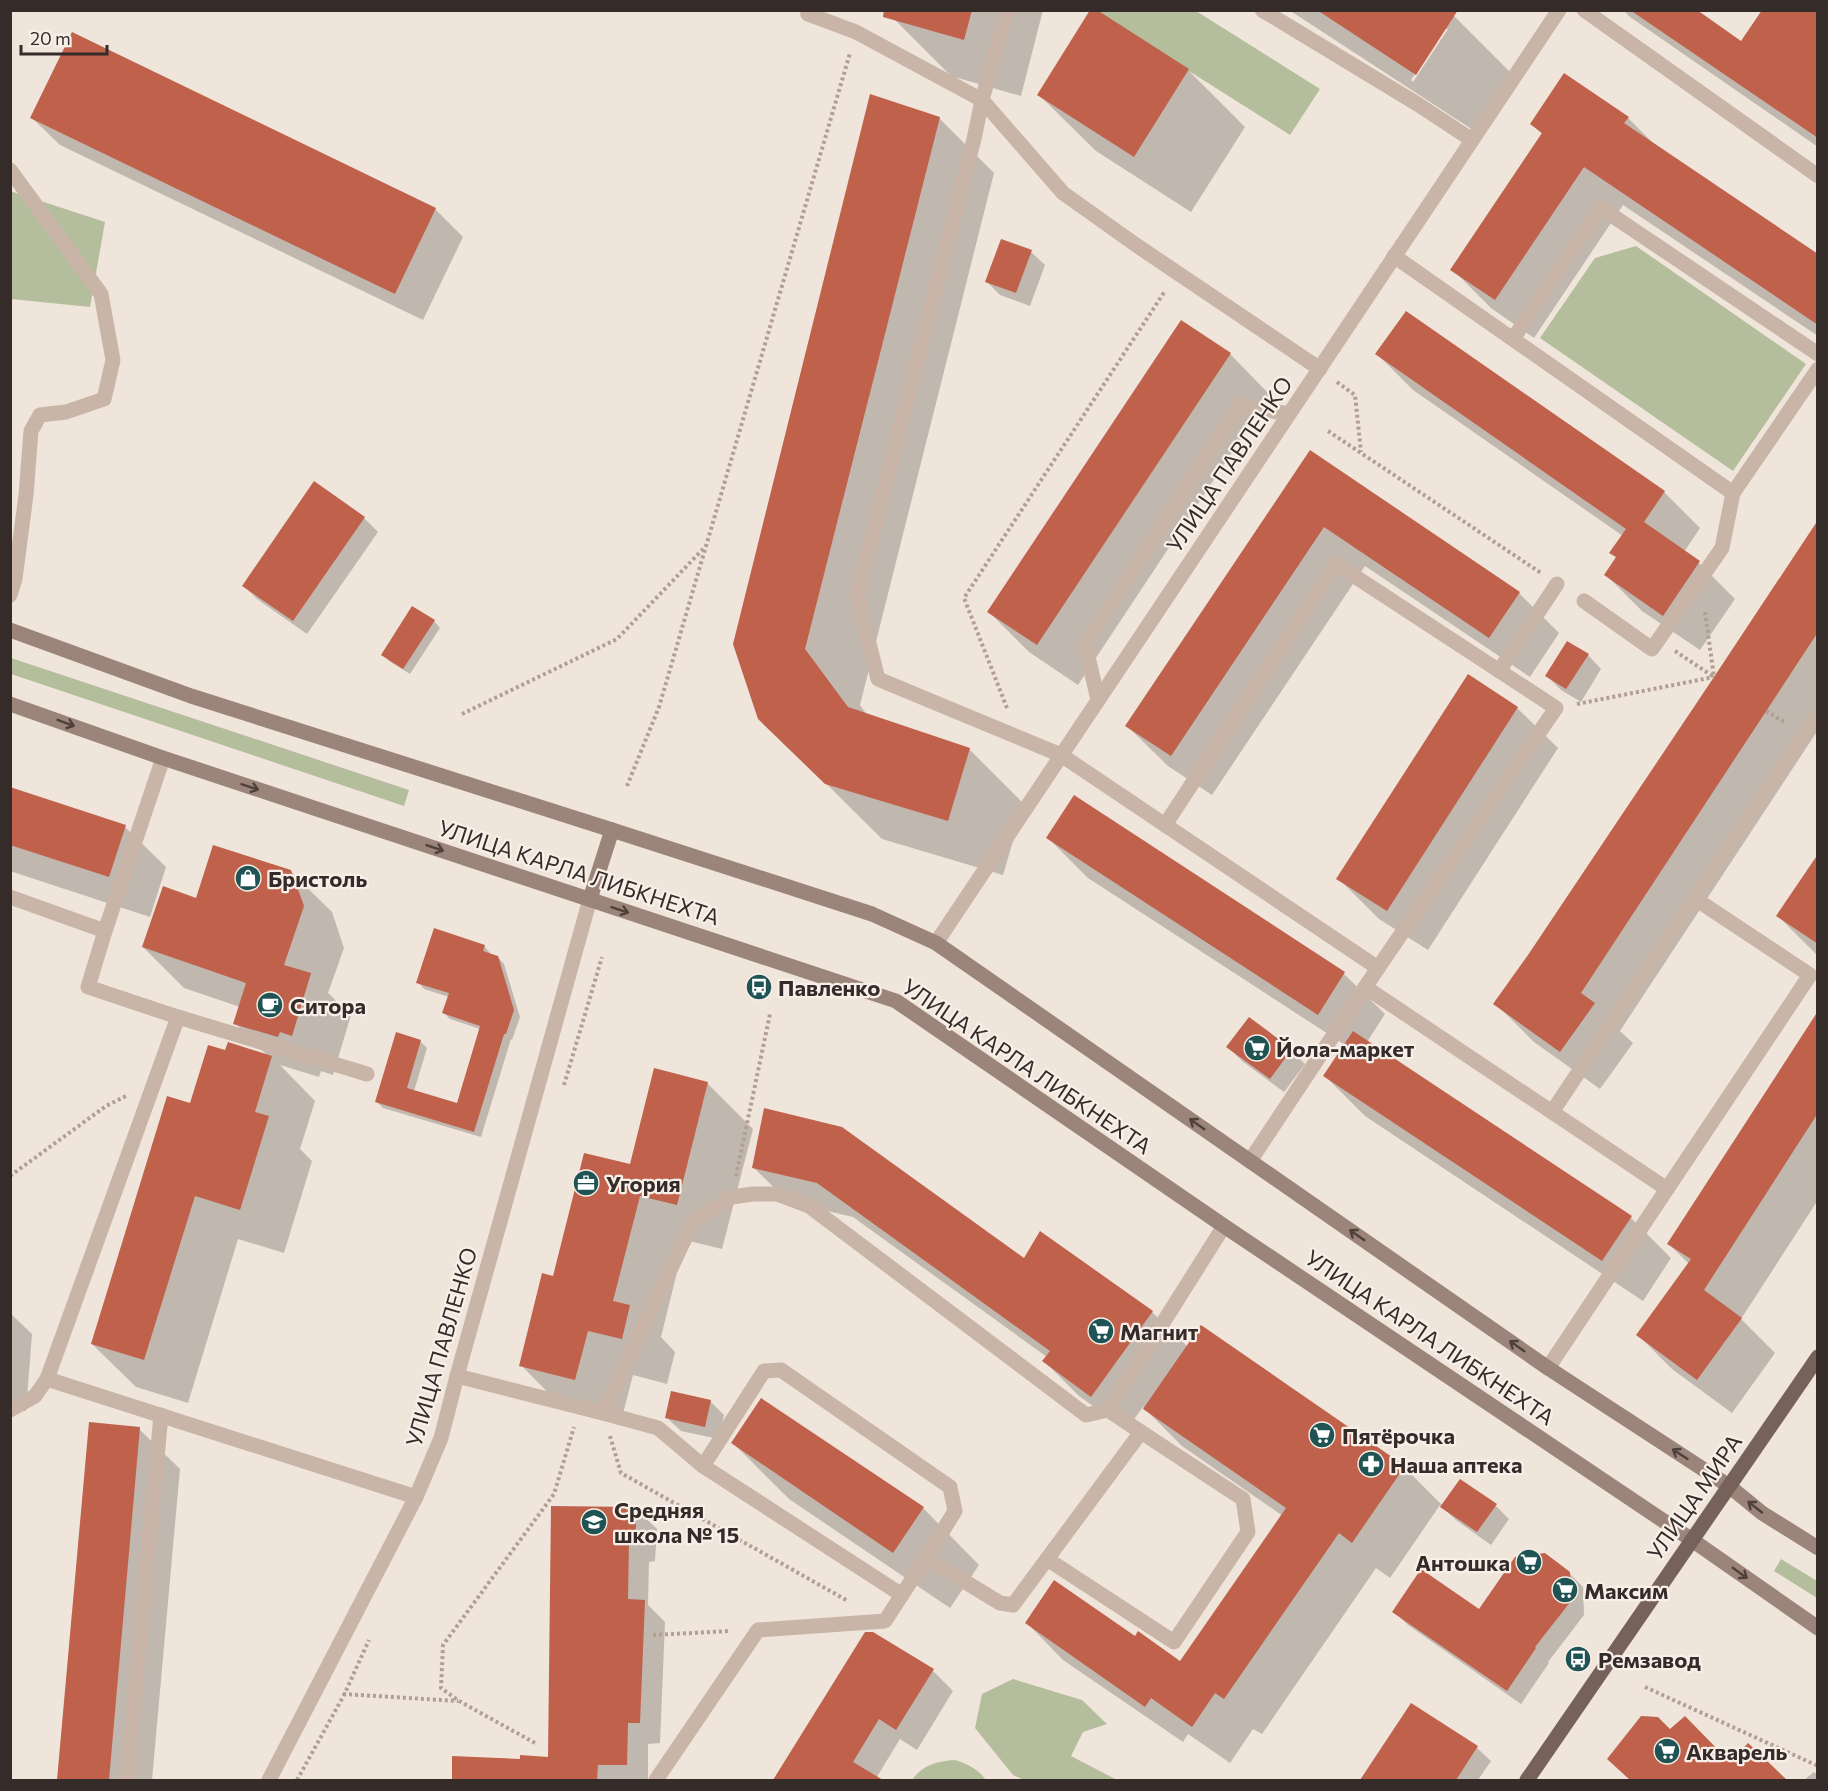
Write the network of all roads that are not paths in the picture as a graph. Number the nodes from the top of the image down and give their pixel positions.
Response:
1 (1007, 10) edge
2 (1262, 10) edge
3 (1559, 10) edge
4 (1584, 10) edge
5 (808, 12) edge
6 (982, 100) junction
7 (1472, 140) junction
8 (10, 170) edge
9 (1818, 176) edge
10 (1394, 256) junction
11 (1513, 339) junction
12 (1818, 354) edge
13 (1320, 369) junction
14 (1818, 369) edge
15 (1289, 414) junction
16 (1733, 493) junction
17 (1557, 584) road end
18 (10, 595) edge
19 (1584, 601) dead end
20 (10, 630) edge
21 (1499, 671) junction
22 (1098, 700) junction
23 (10, 704) edge
24 (1818, 713) edge
25 (1061, 756) junction
26 (163, 758) junction
27 (1165, 825) junction
28 (612, 830) junction
29 (10, 897) edge
30 (1694, 898) junction
31 (590, 899) junction
32 (105, 931) junction
33 (936, 943) junction
34 (1378, 968) junction
35 (1365, 987) junction
36 (178, 1017) junction
37 (367, 1074) dead end
38 (1552, 1112) junction
39 (1250, 1161) junction
40 (1667, 1189) junction
41 (1224, 1226) junction
42 (1818, 1358) edge
43 (1548, 1368) junction
44 (457, 1376) junction
45 (47, 1379) junction
46 (10, 1410) edge
47 (1108, 1410) junction
48 (603, 1413) junction
49 (161, 1415) junction
50 (1142, 1432) junction
51 (703, 1466) junction
52 (1729, 1486) junction
53 (416, 1497) junction
54 (1692, 1540) junction
55 (1818, 1548) edge
56 (926, 1558) junction
57 (1047, 1559) junction
58 (902, 1595) junction
59 (1818, 1628) edge
60 (128, 1780) edge
61 (269, 1780) edge
62 (657, 1780) edge
63 (1527, 1780) edge

1 - 6 street
2 - 7 street
3 - 7 street, УЛИЦА ПАВЛЕНКО
4 - 9 street
5 - 6 street
6 - 13 street
6 - 25 street
7 - 10 street, УЛИЦА ПАВЛЕНКО
8 - 18 street
10 - 11 street
10 - 13 street, УЛИЦА ПАВЛЕНКО
11 - 12 street
11 - 16 street
13 - 15 street, УЛИЦА ПАВЛЕНКО
14 - 16 street
15 - 22 street, УЛИЦА ПАВЛЕНКО
15 - 22 street
16 - 19 street
17 - 21 street
20 - 28 main road, УЛИЦА КАРЛА ЛИБКНЕХТА
21 - 27 street
21 - 34 street
22 - 25 street, УЛИЦА ПАВЛЕНКО
23 -> 26 main road, УЛИЦА КАРЛА ЛИБКНЕХТА
24 - 30 street
25 - 27 street
25 - 33 street, УЛИЦА ПАВЛЕНКО
26 -> 31 main road, УЛИЦА КАРЛА ЛИБКНЕХТА
26 - 32 street
27 - 34 street
28 - 31 main road
28 - 33 main road, УЛИЦА КАРЛА ЛИБКНЕХТА
29 - 32 street
30 - 38 street
30 - 40 street
31 -> 41 main road, УЛИЦА КАРЛА ЛИБКНЕХТА
31 - 44 street, УЛИЦА ПАВЛЕНКО
32 - 36 street
39 -> 33 main road, УЛИЦА КАРЛА ЛИБКНЕХТА
34 - 35 street
35 - 38 street
35 - 39 street
36 - 37 street
36 - 45 street
38 - 40 street
43 -> 39 main road, УЛИЦА КАРЛА ЛИБКНЕХТА
40 - 43 street
41 - 47 street
41 - 54 main road, УЛИЦА КАРЛА ЛИБКНЕХТА
42 - 52 main road, УЛИЦА МИРА
52 -> 43 main road, УЛИЦА КАРЛА ЛИБКНЕХТА
44 - 48 street
44 - 53 street, УЛИЦА ПАВЛЕНКО
45 - 46 street
45 - 49 street
47 - 48 street
47 - 50 street
48 - 51 street
49 - 53 street
49 - 60 street
50 - 57 street
50 - 57 street
51 - 56 street
51 - 58 street
52 - 54 main road, УЛИЦА МИРА
55 -> 52 main road, УЛИЦА КАРЛА ЛИБКНЕХТА
53 - 61 street, УЛИЦА ПАВЛЕНКО
54 -> 59 main road, УЛИЦА КАРЛА ЛИБКНЕХТА
54 - 63 main road, УЛИЦА МИРА
56 - 57 street
56 - 58 street
58 - 62 street

